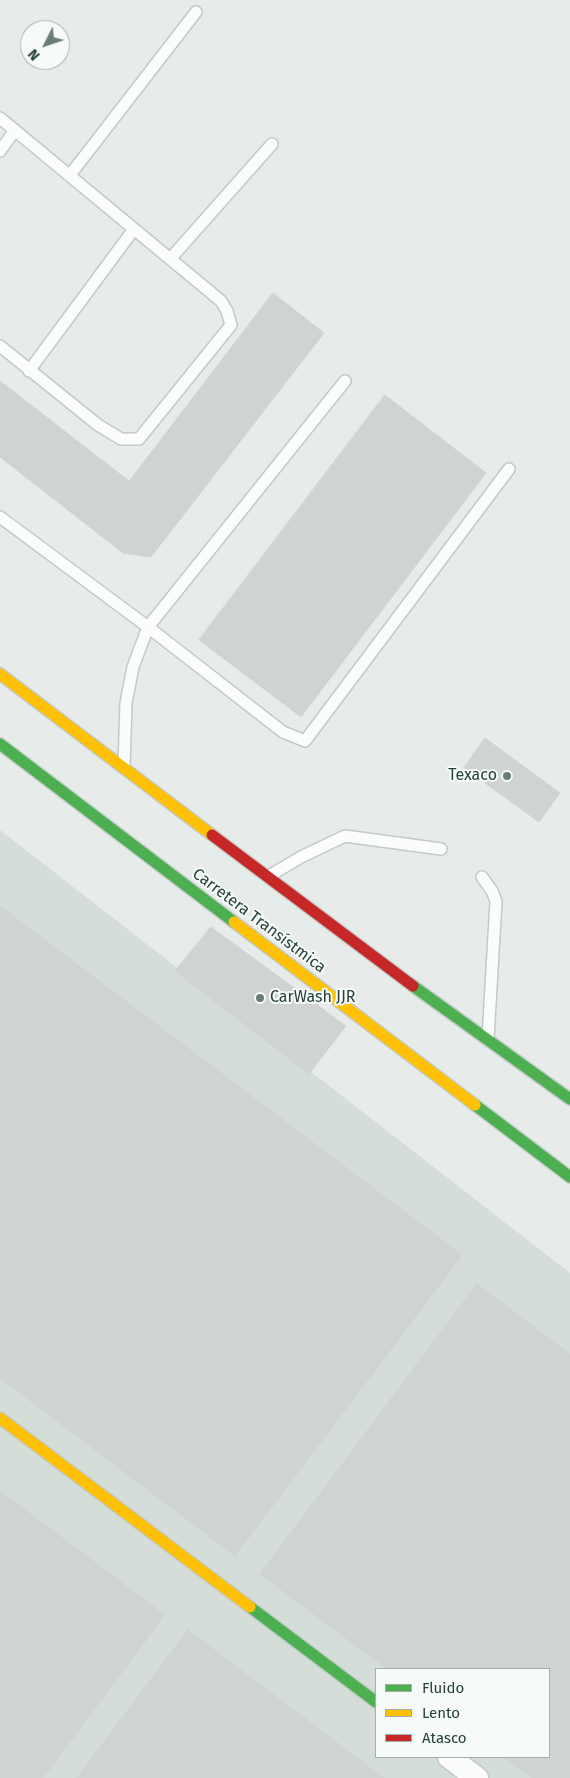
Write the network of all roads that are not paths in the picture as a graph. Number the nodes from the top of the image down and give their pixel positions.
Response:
1 (196, 12) dead end
2 (0, 118) edge
3 (16, 130) junction
4 (272, 144) dead end
5 (0, 151) edge
6 (70, 175) junction
7 (134, 229) junction
8 (171, 258) junction
9 (0, 346) edge
10 (29, 371) junction
11 (345, 381) dead end
12 (509, 469) dead end
13 (0, 517) edge
14 (148, 627) junction
15 (0, 674) edge
16 (0, 744) edge
17 (123, 768) junction
18 (441, 848) dead end
19 (268, 877) junction
20 (482, 877) dead end
21 (488, 1041) junction
22 (570, 1099) edge
23 (570, 1177) edge
24 (0, 1418) edge
25 (375, 1701) edge
26 (450, 1758) edge
27 (477, 1778) edge

1 - 6 lane
2 - 3 lane
3 - 5 lane
3 - 6 lane
4 - 8 lane
6 - 7 lane
7 - 8 lane
7 - 10 lane
8 - 10 lane
9 - 10 lane
11 - 14 lane
12 - 14 lane
13 - 14 lane
14 - 17 lane
15 - 17 main road
16 - 23 main road, Carretera Transístmica
17 - 19 main road
18 - 19 lane
19 - 21 main road
20 - 21 lane
21 - 22 main road
24 - 25 main road
26 - 27 street

